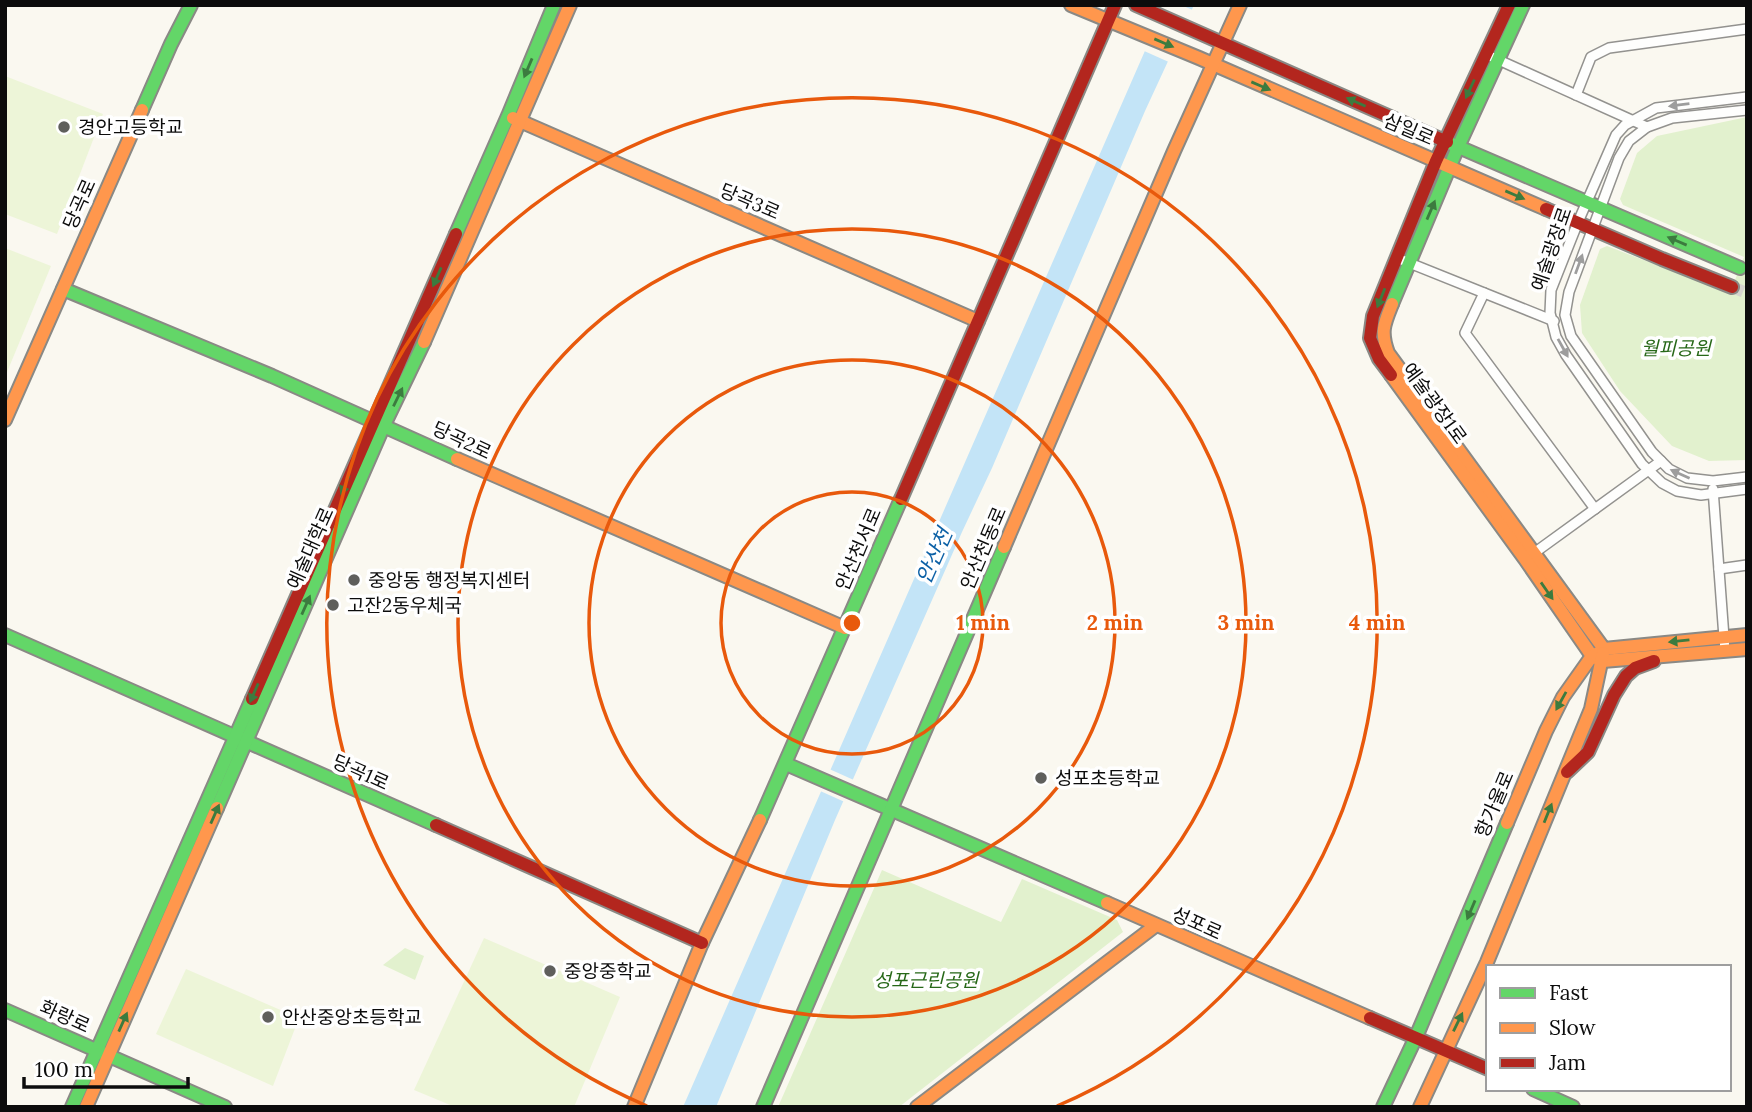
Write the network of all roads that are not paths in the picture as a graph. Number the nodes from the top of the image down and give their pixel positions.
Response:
1 (191, 5) edge
2 (554, 5) edge
3 (570, 5) edge
4 (1071, 5) edge
5 (1115, 5) edge
6 (1240, 5) edge
7 (1509, 5) edge
8 (1523, 5) edge
9 (1137, 6) edge
10 (1108, 21) junction
11 (1747, 29) edge
12 (1224, 43) junction
13 (1492, 57) junction
14 (1213, 65) junction
15 (1576, 95) junction
16 (1747, 97) edge
17 (1747, 110) edge
18 (513, 118) junction
19 (1633, 120) junction
20 (1647, 127) junction
21 (1445, 141) junction
22 (1458, 147) junction
23 (1436, 162) junction
24 (1449, 167) junction
25 (1586, 203) junction
26 (1599, 208) junction
27 (1578, 222) junction
28 (1592, 228) junction
29 (1403, 261) junction
30 (1740, 268) dead end
31 (1732, 287) tunnel mouth
32 (63, 289) junction
33 (1484, 293) junction
34 (978, 321) junction
35 (1553, 321) junction
36 (1569, 327) junction
37 (5, 420) edge
38 (379, 423) junction
39 (1661, 461) junction
40 (1648, 470) junction
41 (1747, 477) edge
42 (1713, 481) junction
43 (1747, 489) edge
44 (1713, 494) junction
45 (1594, 509) junction
46 (1530, 556) junction
47 (1747, 565) edge
48 (1719, 569) junction
49 (845, 628) junction
50 (5, 635) edge
51 (1747, 635) edge
52 (1724, 637) junction
53 (1747, 649) edge
54 (1725, 651) junction
55 (1600, 655) junction
56 (1672, 655) junction
57 (241, 739) junction
58 (786, 764) junction
59 (1564, 774) junction
60 (891, 811) junction
61 (1155, 926) junction
62 (702, 943) junction
63 (5, 1010) edge
64 (1416, 1037) junction
65 (1445, 1049) junction
66 (102, 1053) junction
67 (1486, 1068) edge
68 (1537, 1091) edge
69 (72, 1107) edge
70 (86, 1107) edge
71 (225, 1107) edge
72 (634, 1107) edge
73 (763, 1107) edge
74 (917, 1107) edge
75 (1383, 1107) edge
76 (1420, 1107) edge
77 (1573, 1107) edge

1 - 32 street, 당곡로
2 -> 18 street, 예술대학로
3 - 18 street, 예술대학로
4 - 10 street, 삼일로
5 - 10 street, 안산천서로
6 - 12 street, 안산천동로
7 - 13 street, 예술광장1로
8 - 13 street, 예술광장1로
9 - 12 street, 삼일로
10 -> 14 street, 삼일로
10 - 34 street, 안산천서로
11 - 15 street
12 - 14 street, 안산천동로
21 -> 12 street, 삼일로
13 - 15 street
13 -> 21 street, 예술광장1로
13 - 22 street, 예술광장1로
14 -> 23 street, 삼일로
14 - 60 street, 안산천동로
15 - 19 street
16 -> 19 street, 예술광장로
17 - 20 street, 예술광장로
18 - 34 street, 당곡3로
18 - 38 street, 예술대학로
19 - 20 street
19 - 25 street, 예술광장로
20 - 26 street, 예술광장로
21 - 22 street, 삼일로
21 - 23 street, 예술광장1로
22 - 24 street, 예술광장1로
22 - 25 street, 삼일로
23 - 24 street, 삼일로
23 - 29 street, 예술광장1로
24 -> 27 street, 삼일로
29 -> 24 street, 예술광장1로
25 - 26 street, 삼일로
25 - 27 street, 예술광장로
26 - 28 street, 예술광장로
30 -> 26 street, 삼일로
27 - 28 street, 삼일로
27 - 35 street, 예술광장로
28 - 31 street, 삼일로
36 -> 28 street, 예술광장로
29 - 33 street
29 - 46 street, 예술광장1로
32 - 37 street, 당곡로
32 - 38 street, 당곡2로
33 - 35 street
33 - 45 street
34 - 49 street, 안산천서로
35 - 36 street
35 -> 40 street, 예술광장로
36 - 39 street, 예술광장로
38 - 49 street, 당곡2로
38 - 57 street, 예술대학로
39 - 40 street
42 -> 39 street, 예술광장로
40 - 44 street, 예술광장로
40 - 45 street
41 - 42 street, 예술광장로
42 - 44 street
43 - 44 street, 예술광장로
44 - 48 street
45 - 46 street
46 - 55 street, 예술광장1로
47 - 48 street
48 - 52 street
49 - 58 street, 안산천서로
50 - 57 street, 당곡1로
51 - 52 street
52 - 54 street
52 -> 55 street
53 - 54 street
54 - 56 street
55 - 56 street
55 - 59 street
55 -> 64 street, 항가울로
56 - 59 street
57 - 62 street, 당곡1로
57 - 66 street, 예술대학로
58 - 60 street, 성포로
58 - 62 street, 안산천서로
65 -> 59 street
60 - 61 street, 성포로
60 - 73 street, 안산천동로
61 - 64 street, 성포로
61 - 74 street
62 - 72 street, 안산천서로
63 - 66 street, 화랑로
64 - 65 street, 성포로
64 - 75 street, 항가울로
65 - 67 street, 성포로
65 - 76 street
66 - 69 street, 예술대학로
66 - 70 street, 예술대학로
66 - 71 street, 화랑로
68 - 77 street

